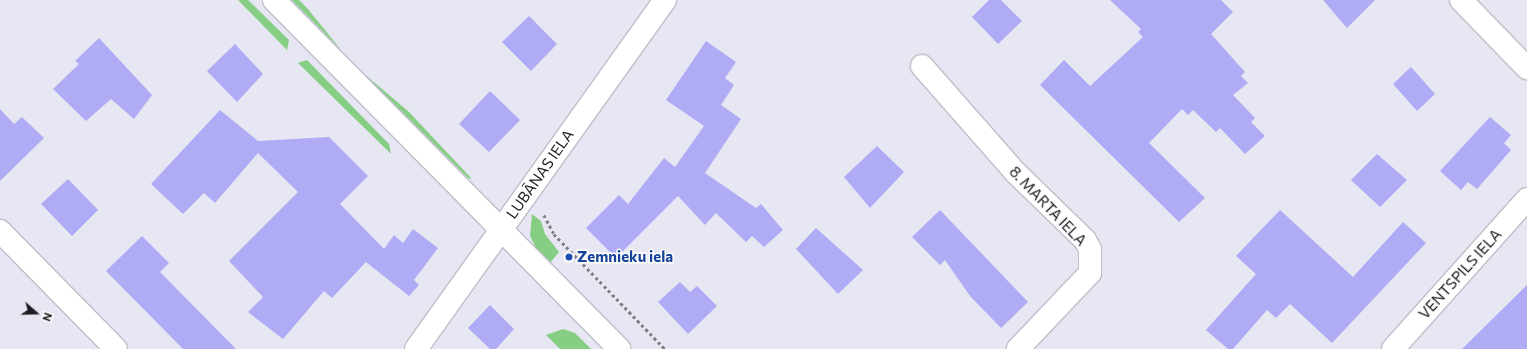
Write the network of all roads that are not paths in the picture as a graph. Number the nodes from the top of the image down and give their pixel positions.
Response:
1 (274, 0) edge
2 (665, 0) edge
3 (1461, 0) edge
4 (922, 66) dead end
5 (1527, 68) edge
6 (1527, 199) edge
7 (502, 230) junction
8 (0, 231) edge
9 (116, 349) edge
10 (416, 349) edge
11 (619, 349) edge
12 (1018, 349) edge
13 (1393, 349) edge

1 - 7 street
2 - 7 street, LUBĀNAS IELA
3 - 5 street
4 - 12 street, 8. MARTA IELA
6 - 13 street, VENTSPILS IELA
7 - 10 street, LUBĀNAS IELA
7 - 11 street
8 - 9 street

